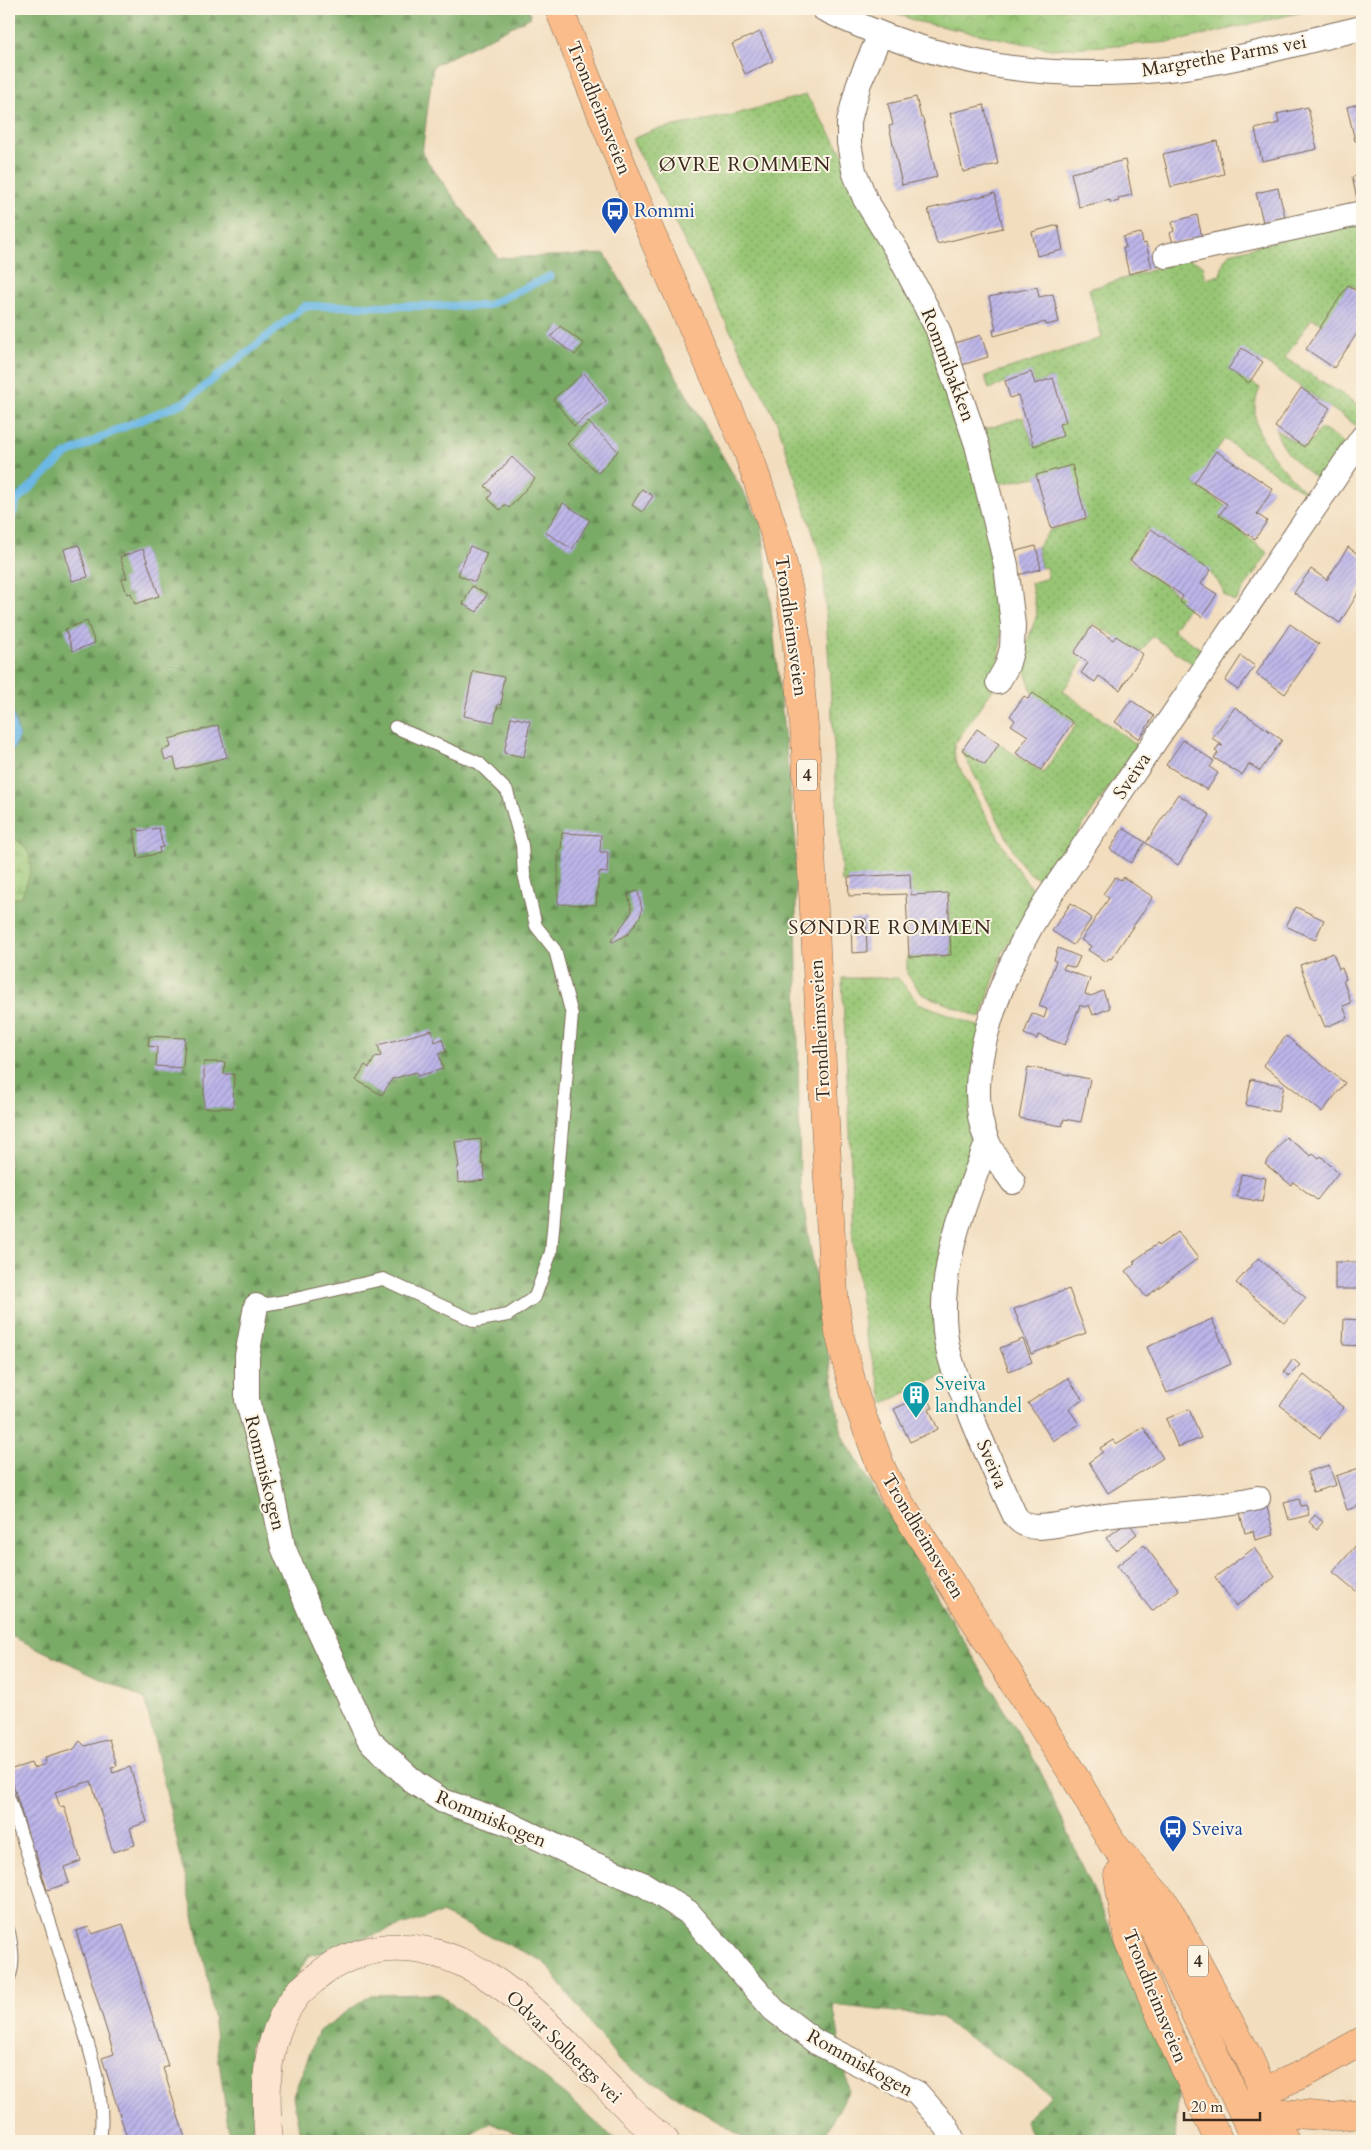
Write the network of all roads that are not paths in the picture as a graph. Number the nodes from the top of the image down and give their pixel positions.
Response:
1 (559, 9) edge
2 (824, 9) edge
3 (1362, 28) edge
4 (880, 35) junction
5 (1362, 214) edge
6 (1166, 256) dead end
7 (1362, 438) edge
8 (998, 682) dead end
9 (395, 727) dead end
10 (988, 1143) junction
11 (1013, 1182) dead end
12 (256, 1306) joint
13 (1258, 1498) dead end
14 (9, 1798) edge
15 (1113, 1844) junction
16 (9, 1932) edge
17 (9, 1978) edge
18 (1362, 2041) edge
19 (1268, 2101) junction
20 (1243, 2113) junction
21 (1362, 2114) edge
22 (100, 2141) edge
23 (269, 2141) edge
24 (665, 2141) edge
25 (953, 2141) edge
26 (1219, 2141) edge
27 (1255, 2141) edge
28 (1285, 2141) edge

1 - 15 highway, Trondheimsveien / 4
2 - 4 street, Margrethe Parms vei
3 - 4 street, Margrethe Parms vei
4 - 8 street, Rommibakken
5 - 6 street
7 - 10 street, Sveiva
9 - 12 lane
10 - 11 street, Sveiva
10 - 13 street, Sveiva
12 - 25 street, Rommiskogen
14 - 22 lane
15 - 19 highway, Trondheimsveien / 4
15 - 20 highway
15 - 26 highway, Trondheimsveien / 4
16 - 17 lane
18 - 19 highway
19 - 20 highway
19 - 21 highway
19 - 28 highway, Trondheimsveien / 4
20 - 27 highway
23 - 24 street, Odvar Solbergs vei

